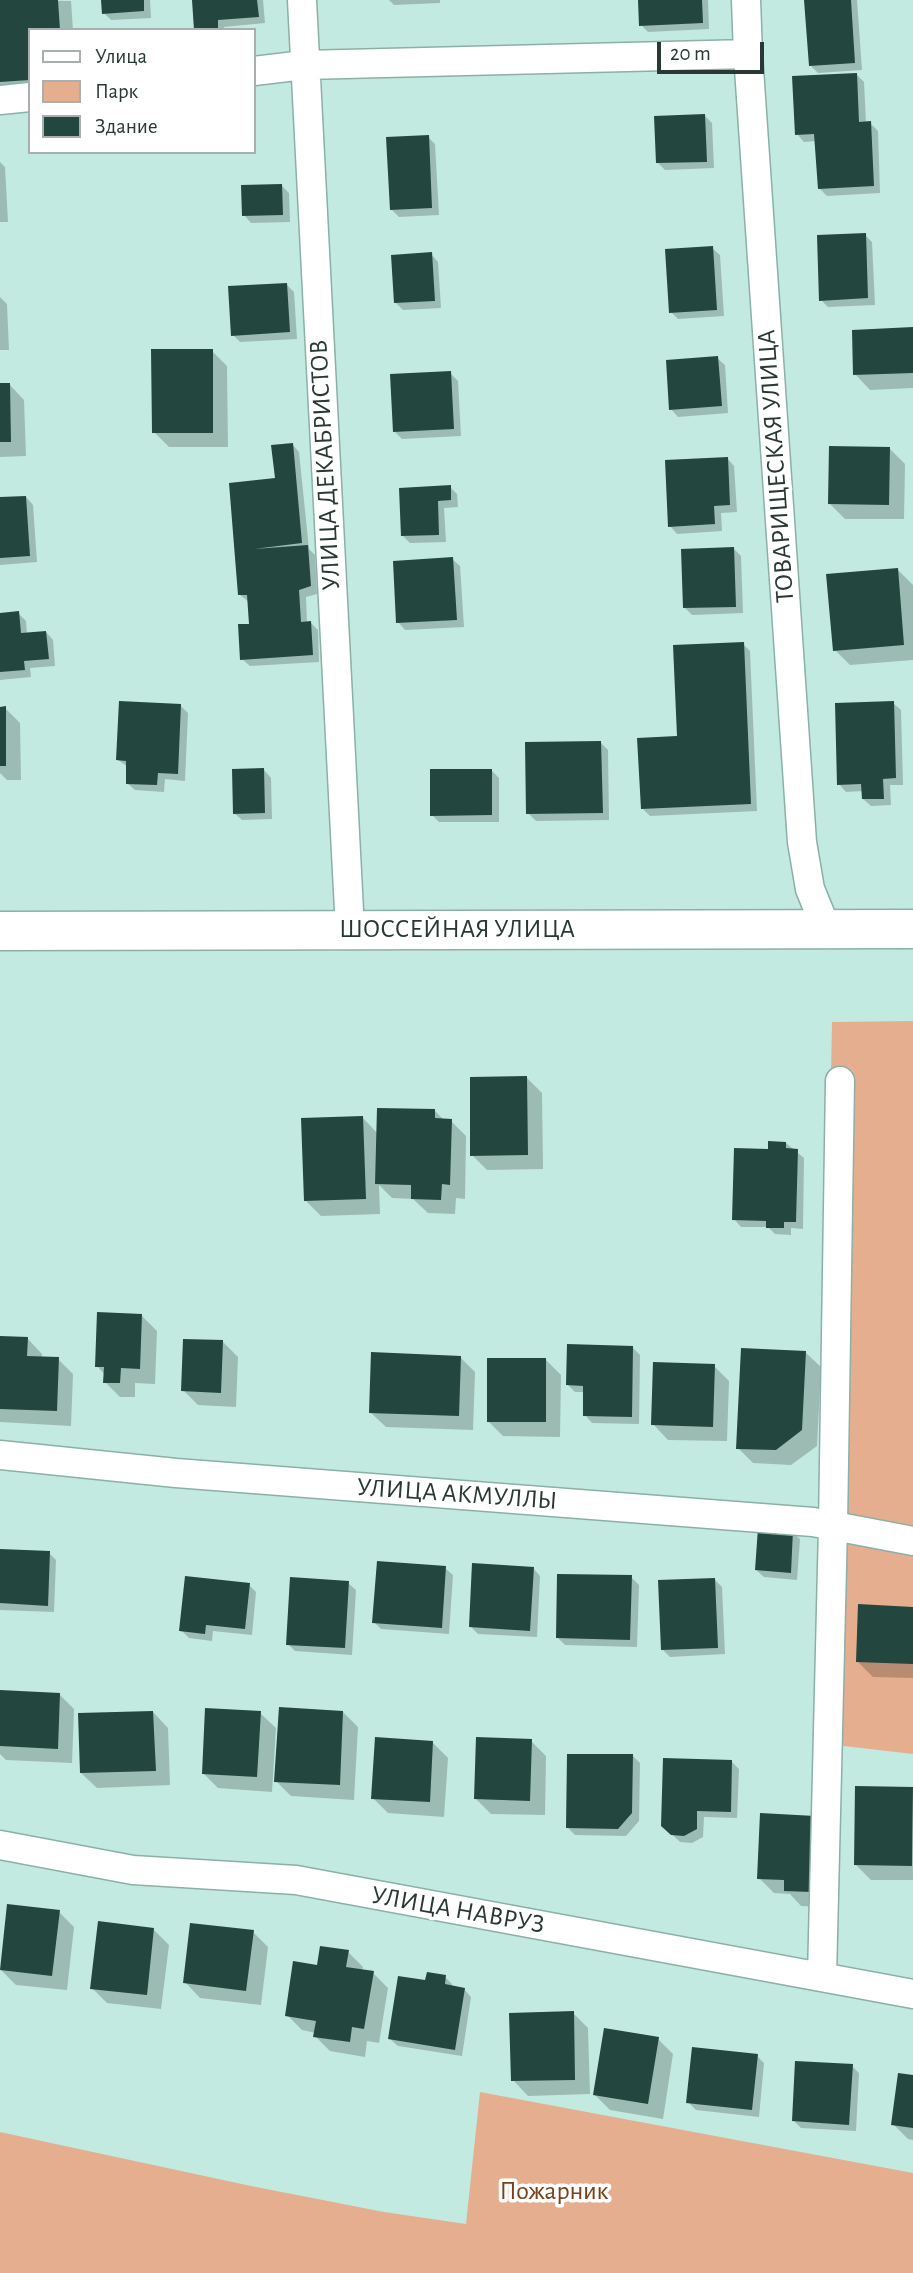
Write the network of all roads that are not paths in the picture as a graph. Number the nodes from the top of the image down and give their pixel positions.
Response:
1 (302, 0) edge
2 (746, 0) edge
3 (748, 54) junction
4 (304, 65) junction
5 (256, 71) edge
6 (28, 97) edge
7 (0, 100) edge
8 (826, 928) junction
9 (913, 929) edge
10 (350, 930) junction
11 (0, 931) edge
12 (840, 1081) dead end
13 (0, 1455) edge
14 (833, 1526) junction
15 (913, 1541) edge
16 (0, 1845) edge
17 (822, 1976) junction
18 (913, 1994) edge

1 - 4 street, УЛИЦА ДЕКАБРИСТОВ
2 - 3 street, ТОВАРИЩЕСКАЯ УЛИЦА
3 - 4 street
3 - 8 street, ТОВАРИЩЕСКАЯ УЛИЦА
4 - 5 street
4 - 10 street, УЛИЦА ДЕКАБРИСТОВ
6 - 7 street
8 - 9 main road, ШОССЕЙНАЯ УЛИЦА
8 - 10 main road, ШОССЕЙНАЯ УЛИЦА
10 - 11 main road, ШОССЕЙНАЯ УЛИЦА
12 - 14 street
13 - 14 street, УЛИЦА АКМУЛЛЫ
14 - 15 street, УЛИЦА АКМУЛЛЫ
14 - 17 street
16 - 17 street, УЛИЦА НАВРУЗ
17 - 18 street, УЛИЦА НАВРУЗ

